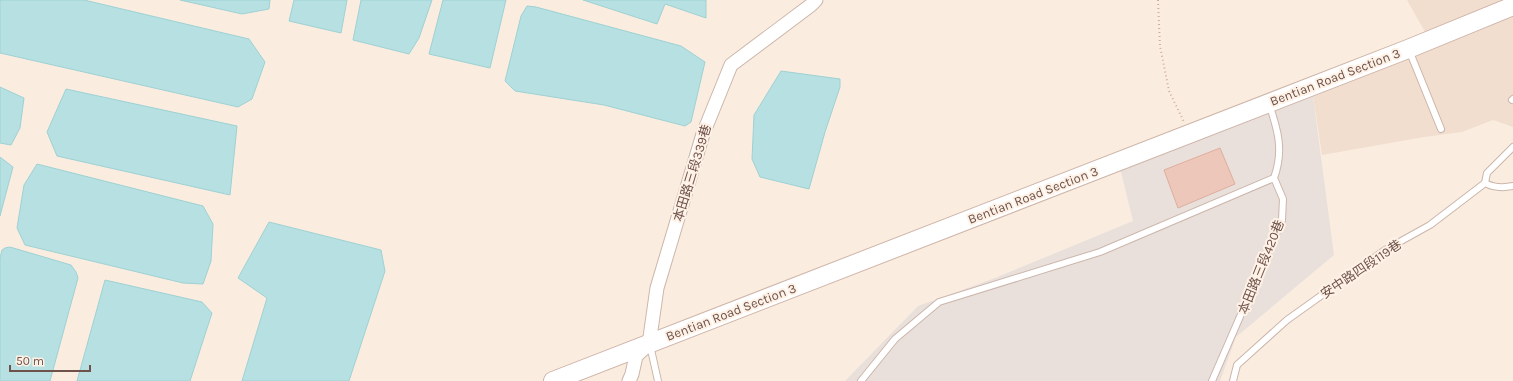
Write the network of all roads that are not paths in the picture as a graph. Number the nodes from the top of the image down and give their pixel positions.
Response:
1 (816, 0) edge
2 (1513, 6) edge
3 (1408, 49) junction
4 (1269, 103) junction
5 (1441, 128) dead end
6 (1513, 147) edge
7 (1274, 178) junction
8 (1485, 183) junction
9 (1513, 186) edge
10 (649, 344) junction
11 (553, 381) edge
12 (629, 381) edge
13 (658, 381) edge
14 (861, 381) edge
15 (1212, 381) edge
16 (1233, 381) edge

1 - 10 street, 本田路三段339巷
2 - 3 street, Bentian Road Section 3
3 - 4 street, Bentian Road Section 3
3 - 5 lane
4 - 7 lane
4 - 10 street, Bentian Road Section 3
6 - 8 lane, 安中路四段119巷
7 - 14 lane
7 - 15 lane, 本田路三段420巷
8 - 9 lane
8 - 16 lane, 安中路四段119巷
10 - 11 street, Bentian Road Section 3
10 - 12 street
10 - 13 lane

